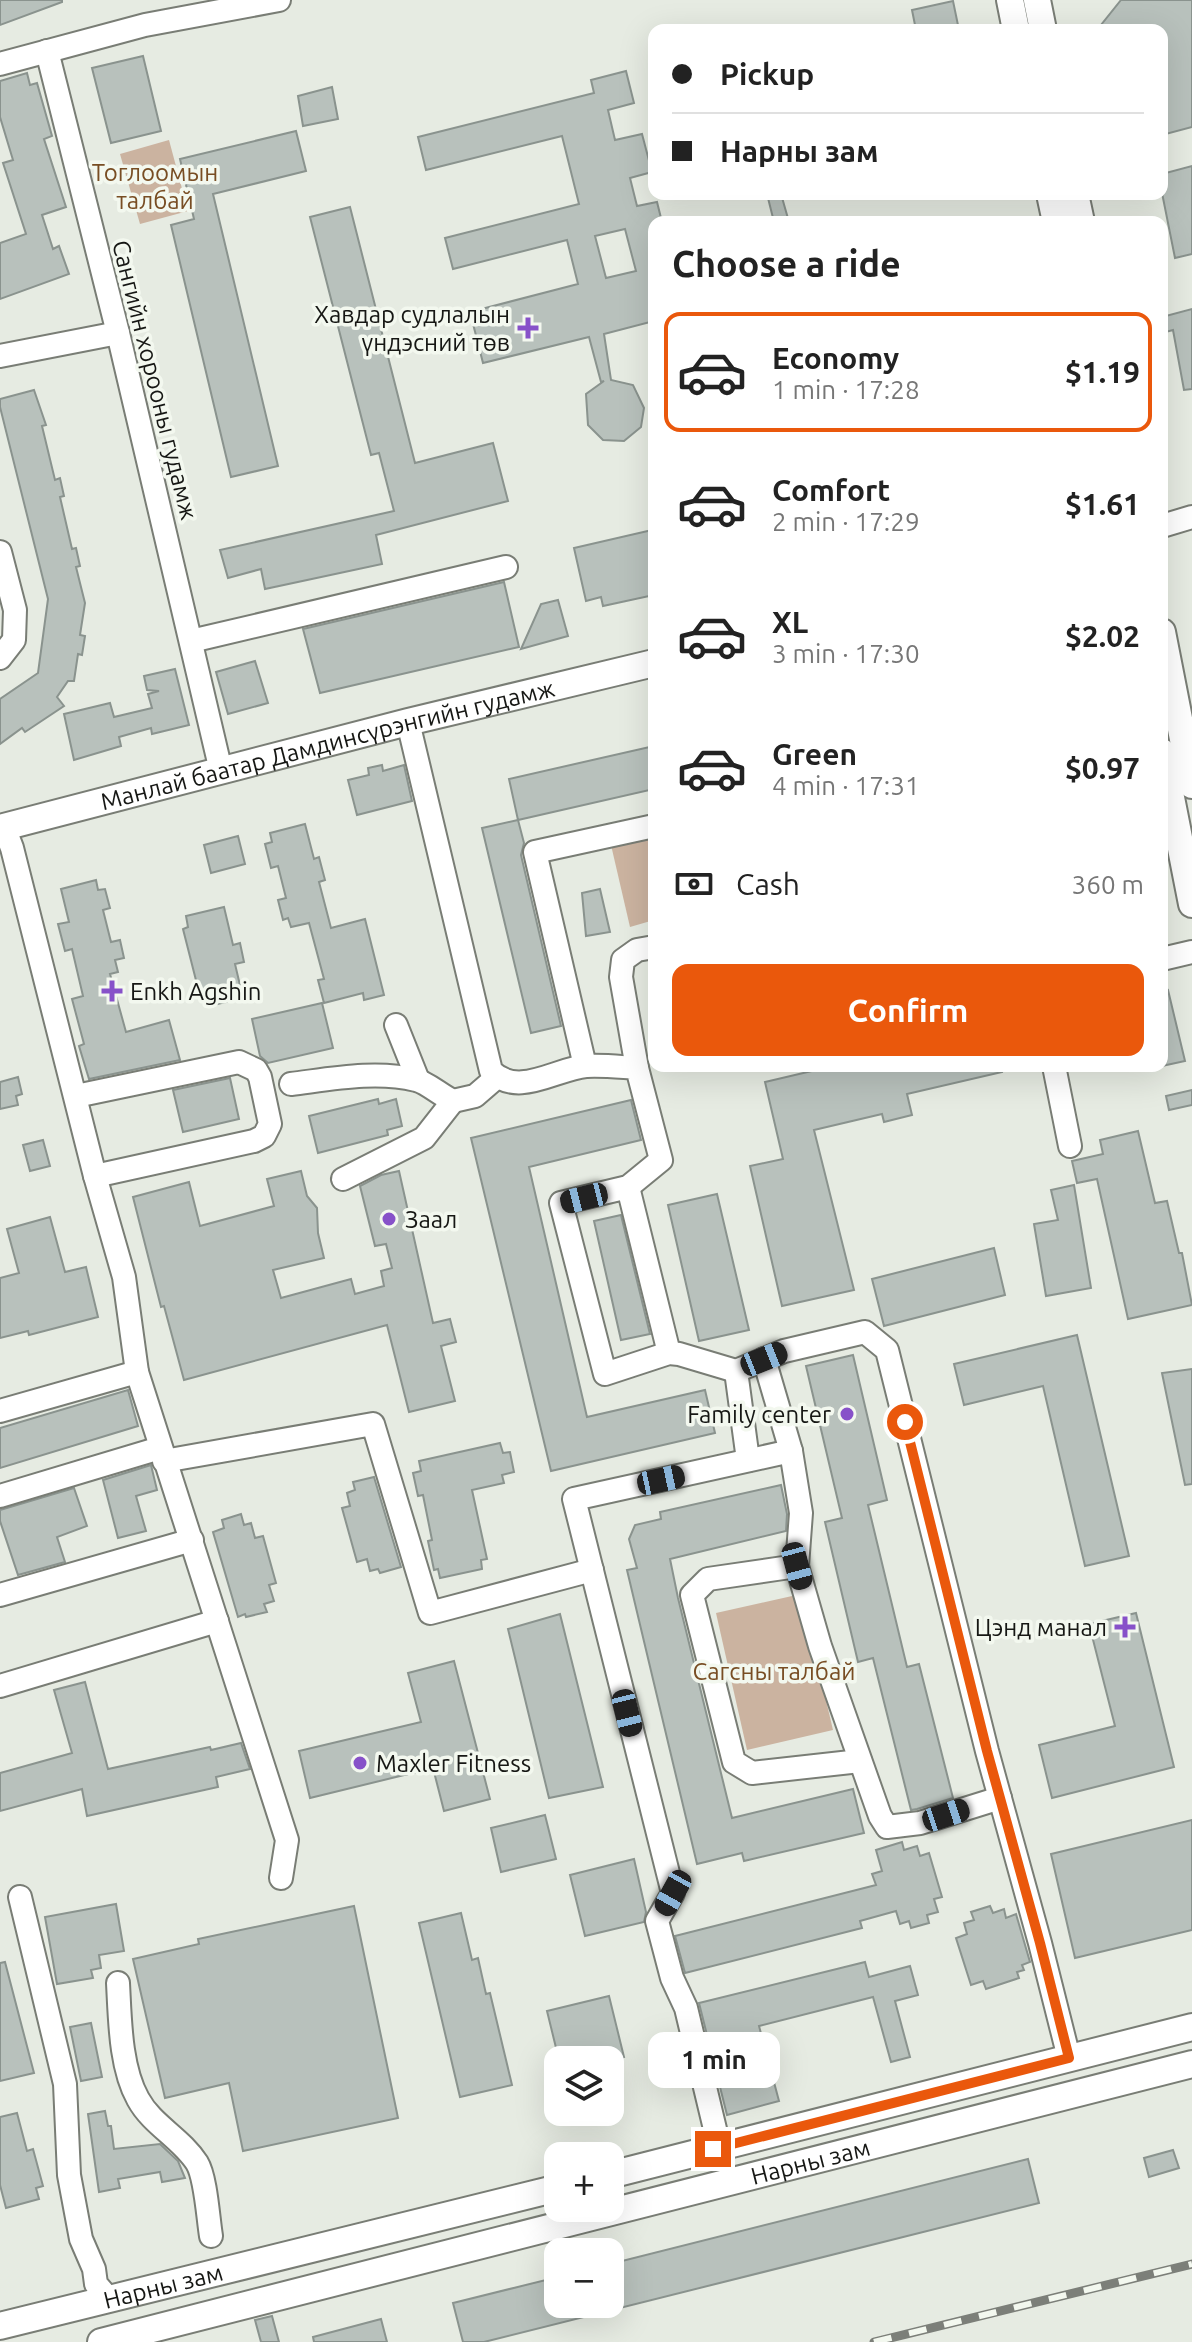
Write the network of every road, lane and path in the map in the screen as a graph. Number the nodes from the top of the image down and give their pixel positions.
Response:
1 (279, 0) edge
2 (1010, 0) edge
3 (1037, 0) edge
4 (1015, 24) edge
5 (1042, 24) edge
6 (47, 51) junction
7 (0, 64) edge
8 (118, 333) junction
9 (0, 356) edge
10 (1192, 517) edge
11 (1168, 524) edge
12 (0, 552) edge
13 (506, 567) dead end
14 (191, 641) junction
15 (0, 658) edge
16 (1168, 663) edge
17 (648, 664) edge
18 (408, 722) junction
19 (221, 771) junction
20 (1168, 782) edge
21 (1192, 785) edge
22 (648, 827) edge
23 (2, 828) edge
24 (1192, 904) edge
25 (648, 948) edge
26 (1192, 952) edge
27 (1168, 958) edge
28 (396, 1025) dead end
29 (585, 1066) junction
30 (637, 1068) junction
31 (1055, 1072) edge
32 (497, 1077) junction
33 (418, 1080) junction
34 (291, 1084) dead end
35 (76, 1096) junction
36 (453, 1101) junction
37 (1070, 1146) dead end
38 (95, 1176) junction
39 (343, 1179) dead end
40 (628, 1187) junction
41 (669, 1353) junction
42 (764, 1359) junction
43 (736, 1371) junction
44 (137, 1372) junction
45 (0, 1411) edge
46 (791, 1451) junction
47 (162, 1454) junction
48 (748, 1460) junction
49 (0, 1496) edge
50 (192, 1540) junction
51 (797, 1566) junction
52 (592, 1570) junction
53 (0, 1595) edge
54 (217, 1621) junction
55 (0, 1686) edge
56 (860, 1761) junction
57 (1000, 1798) junction
58 (281, 1878) dead end
59 (20, 1897) dead end
60 (118, 1983) dead end
61 (1192, 2027) edge
62 (1069, 2058) junction
63 (1192, 2064) edge
64 (715, 2129) dead end
65 (624, 2171) edge
66 (624, 2177) edge
67 (544, 2191) edge
68 (635, 2204) junction
69 (211, 2236) dead end
70 (109, 2299) junction
71 (0, 2326) edge
72 (101, 2342) edge

1 - 6 street
2 - 4 main road
3 - 5 main road
6 - 7 street
6 - 8 street, Сангийн хорооны гудамж
8 - 9 street
8 - 14 street, Сангийн хорооны гудамж
10 - 11 street
12 - 15 street
13 - 14 street
14 - 19 street, Сангийн хорооны гудамж
16 - 21 main road
17 - 18 main road, Манлай баатар Дамдинсүрэнгийн гудамж
18 - 19 main road, Манлай баатар Дамдинсүрэнгийн гудамж
18 - 32 street
19 - 23 main road, Манлай баатар Дамдинсүрэнгийн гудамж
20 - 24 main road
22 - 29 street
23 - 35 street
25 - 30 street
26 - 27 street
28 - 33 street
29 - 30 street
29 - 32 street
30 - 40 street
31 - 37 street
32 - 36 street
33 - 34 street
33 - 36 street
35 - 38 street
35 - 38 street
36 - 39 street
38 - 44 street
40 - 41 street
40 - 41 street
41 - 43 street
42 - 43 street
42 - 46 street
42 - 57 street
43 - 48 street
44 - 45 street
44 - 47 street
46 - 48 street
46 - 51 street
47 - 49 street
47 - 50 street
47 - 52 street
48 - 52 street
50 - 53 street
50 - 54 street
51 - 56 street
51 - 56 street
52 - 64 street
54 - 55 street
54 - 58 street
56 - 57 street
57 - 62 street
59 - 70 street
60 - 69 street
61 - 62 main road, Нарны зам
62 - 65 main road, Нарны зам
63 - 68 main road, Нарны зам
66 - 68 main road
67 - 70 main road, Нарны зам
68 - 72 main road, Нарны зам
70 - 71 main road, Нарны зам

